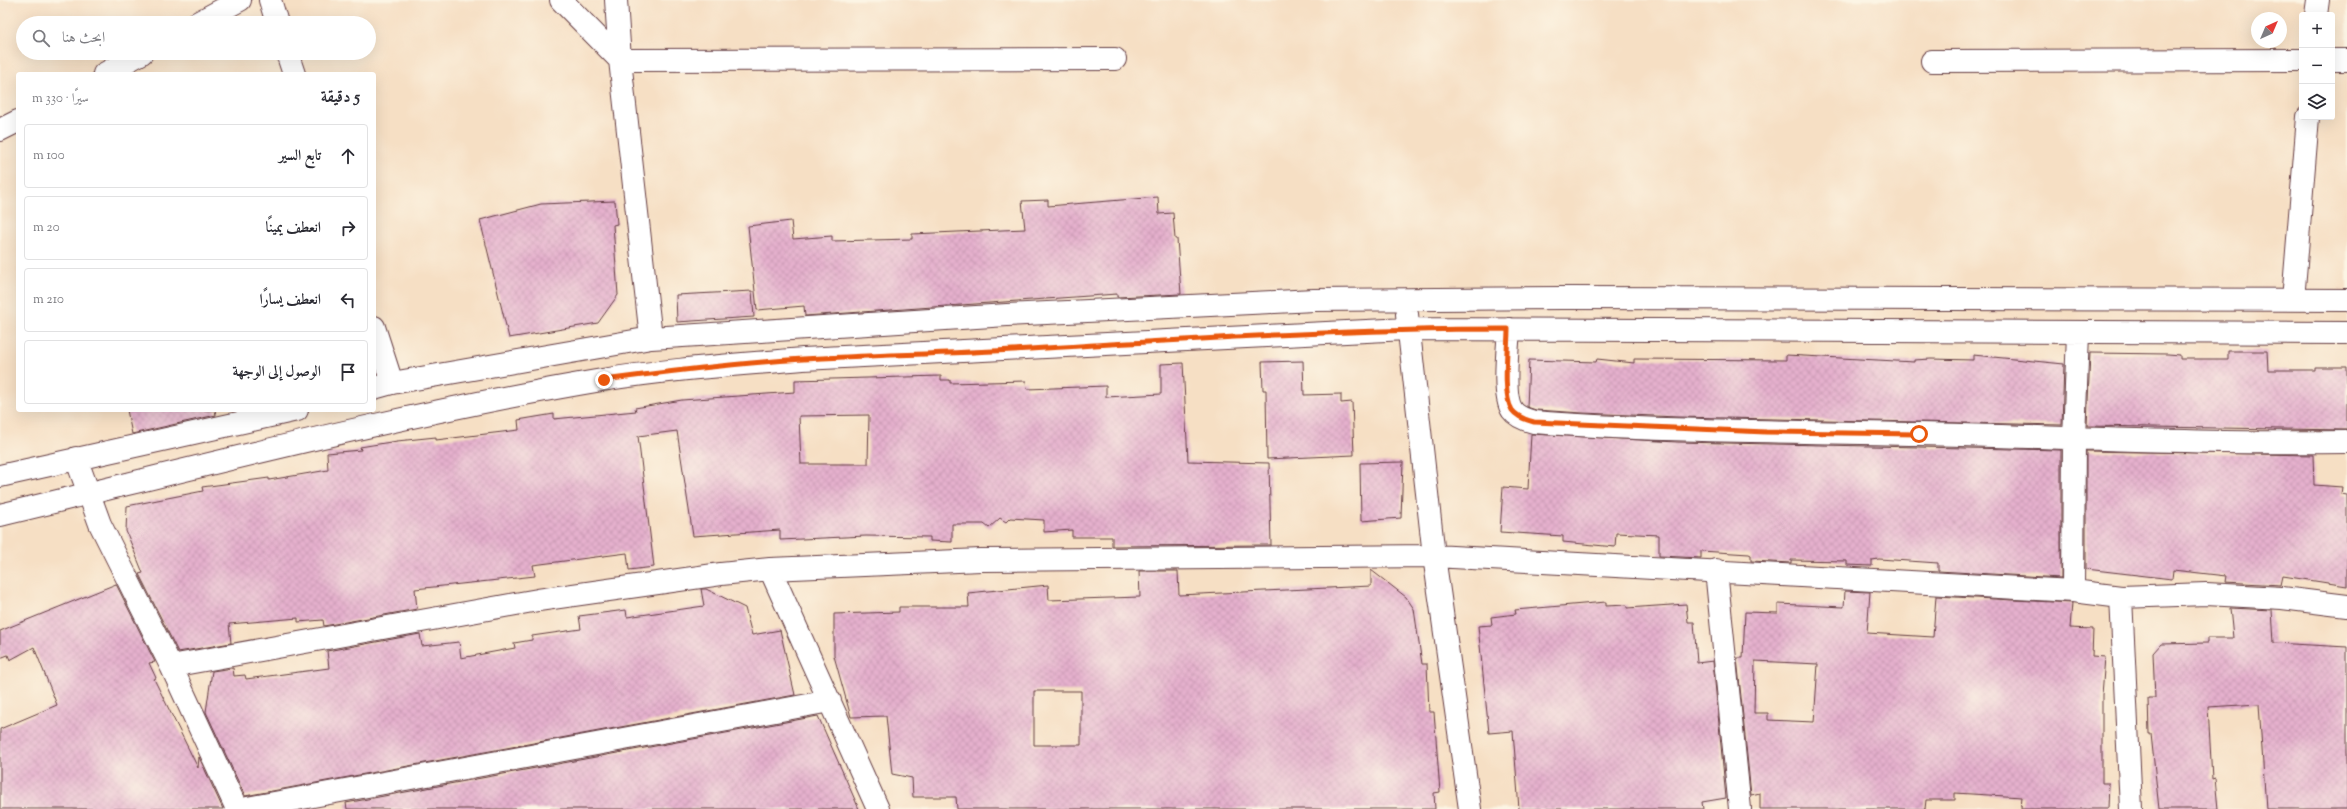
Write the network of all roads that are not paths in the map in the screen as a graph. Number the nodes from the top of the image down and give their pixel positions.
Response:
1 (240, 0) edge
2 (270, 0) edge
3 (561, 0) edge
4 (616, 0) edge
5 (2318, 0) edge
6 (2316, 12) edge
7 (210, 16) edge
8 (275, 16) edge
9 (1115, 59) dead end
10 (129, 60) edge
11 (289, 60) edge
12 (620, 60) junction
13 (2299, 60) edge
14 (2335, 60) edge
15 (2347, 60) edge
16 (1932, 61) dead end
17 (108, 72) edge
18 (293, 72) edge
19 (2308, 120) edge
20 (16, 122) edge
21 (0, 130) edge
22 (1406, 298) junction
23 (2293, 300) junction
24 (2347, 300) edge
25 (1407, 329) junction
26 (1508, 329) junction
27 (2078, 333) junction
28 (2347, 333) edge
29 (651, 338) junction
30 (376, 340) edge
31 (383, 386) edge
32 (288, 412) edge
33 (2074, 439) junction
34 (2347, 442) edge
35 (76, 458) junction
36 (0, 476) edge
37 (90, 493) junction
38 (0, 515) edge
39 (1434, 556) junction
40 (770, 569) junction
41 (1716, 570) junction
42 (2073, 591) junction
43 (2121, 597) junction
44 (2347, 606) edge
45 (171, 666) junction
46 (830, 701) junction
47 (238, 809) edge
48 (242, 809) edge
49 (878, 809) edge
50 (1470, 809) edge
51 (1740, 809) edge
52 (2131, 809) edge

1 - 7 street
2 - 8 street
3 - 12 street
4 - 12 street
5 - 6 street
9 - 12 street
10 - 17 street
11 - 18 street
12 - 29 street
13 - 16 street
14 - 15 street
19 - 23 street
20 - 21 street
22 - 23 street
22 - 25 street
22 - 29 street
23 - 24 street
25 - 26 street
25 - 37 street
25 - 39 street
26 - 27 street
26 - 33 street
27 - 28 street
27 - 33 street
29 - 31 street
30 - 31 street
32 - 35 street
33 - 34 street
33 - 42 street
35 - 36 street
35 - 37 street
37 - 38 street
37 - 45 street
39 - 40 street
39 - 41 street
39 - 50 street
40 - 45 street
40 - 46 street
41 - 42 street
41 - 51 street
42 - 43 street
43 - 44 street
43 - 52 street
45 - 47 street
46 - 48 street
46 - 49 street

